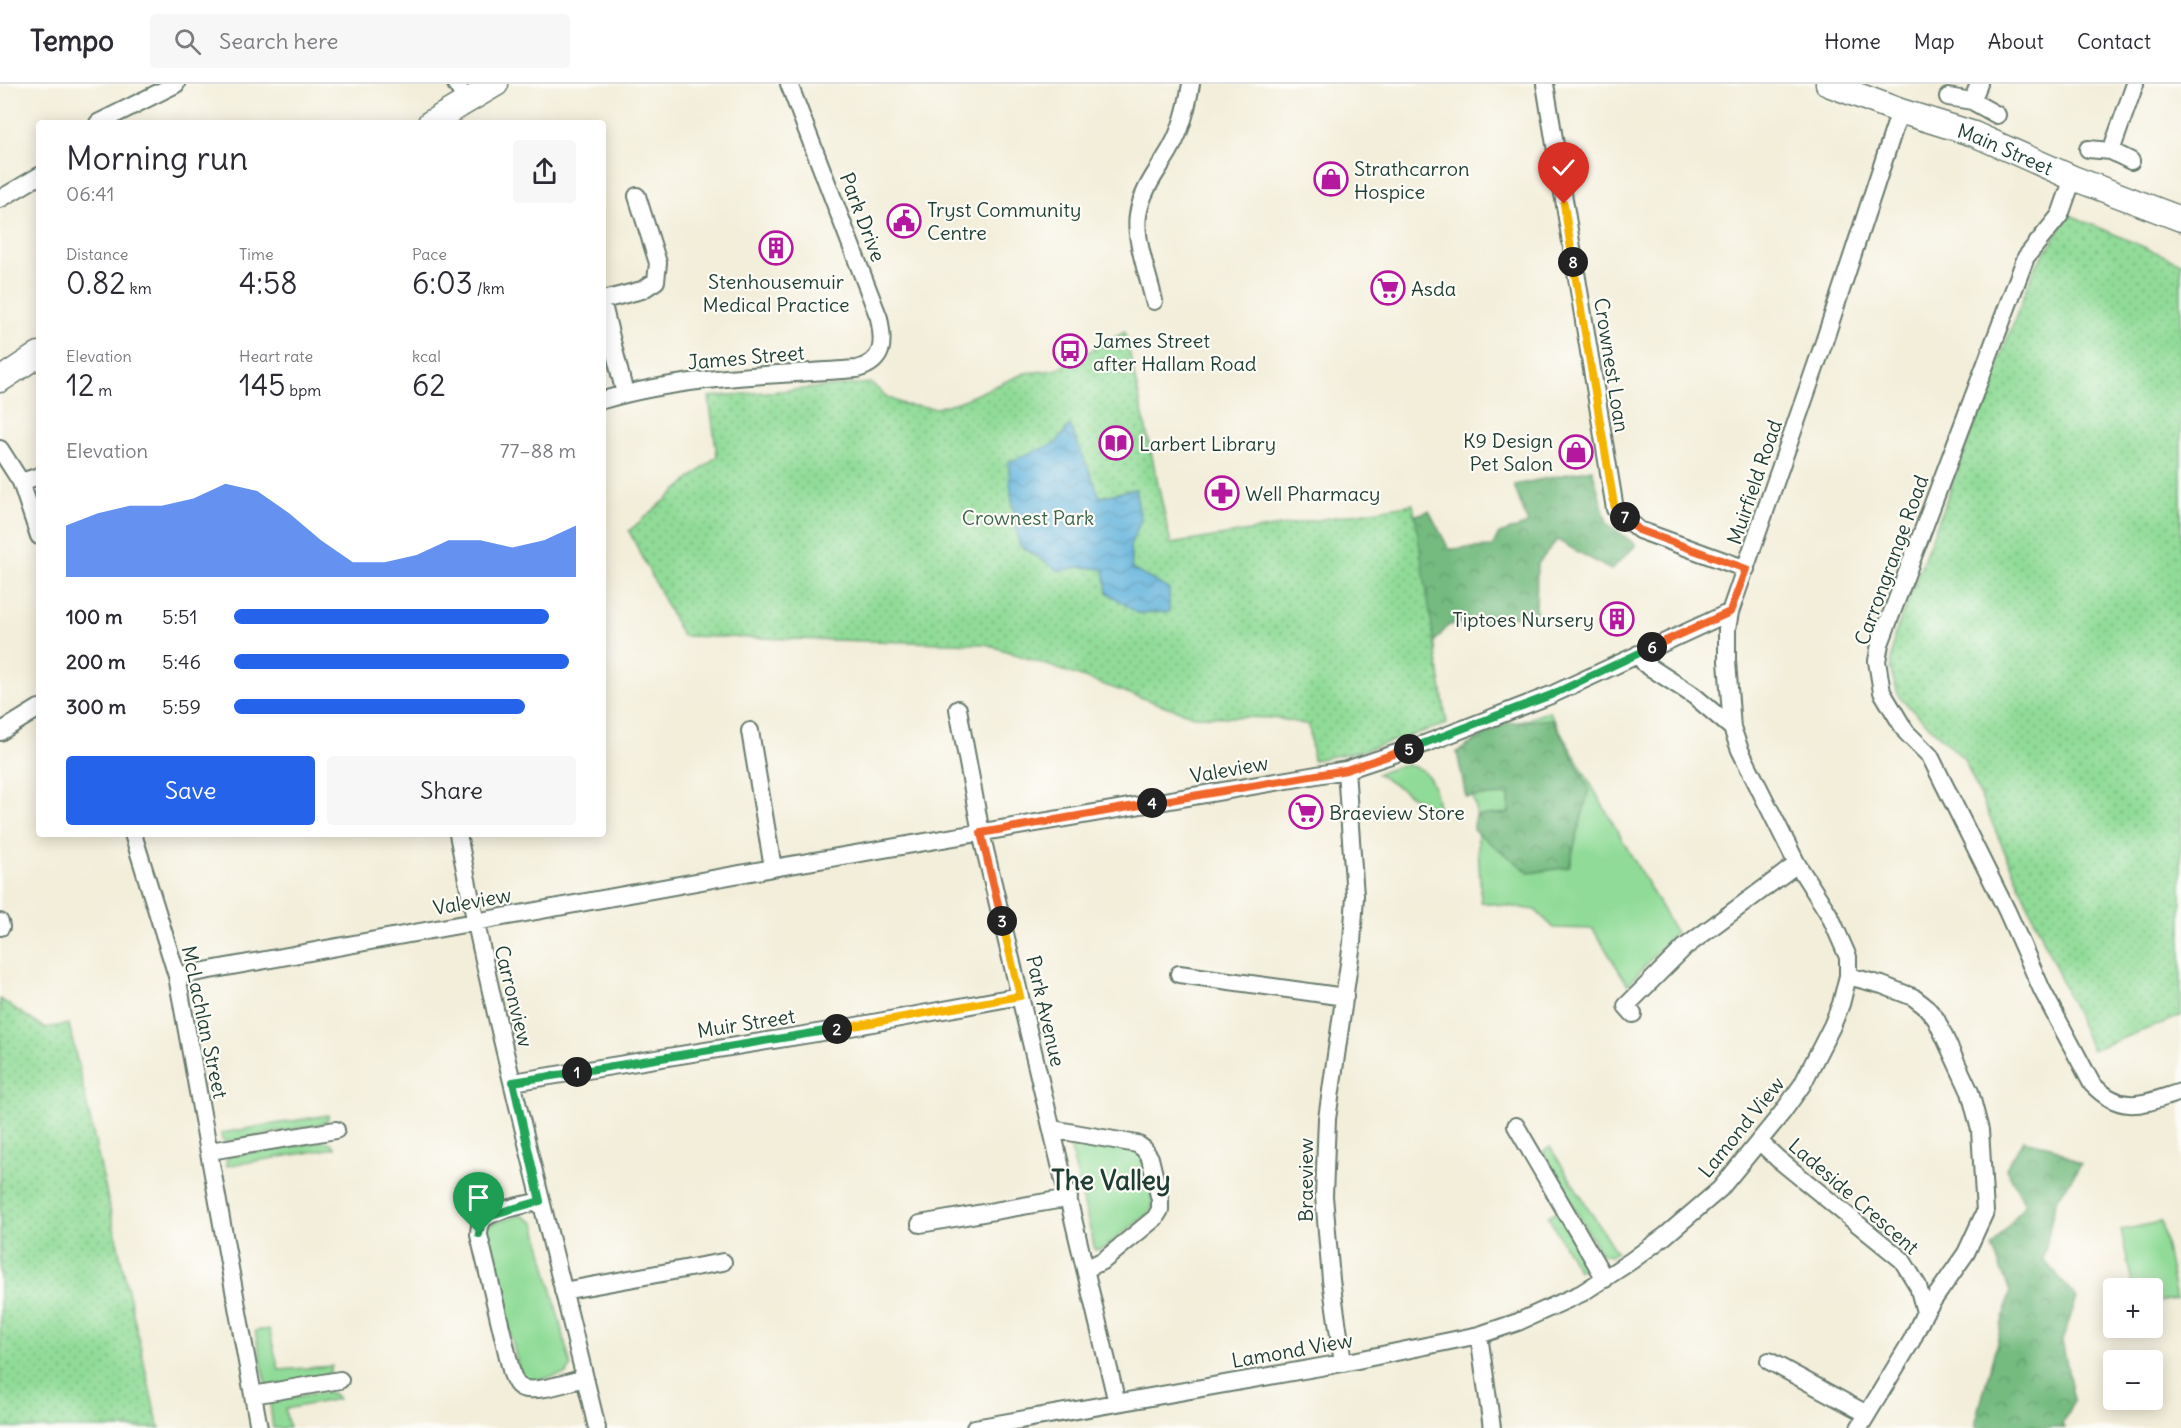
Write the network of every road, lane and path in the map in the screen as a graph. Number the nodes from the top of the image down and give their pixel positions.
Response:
1 (176, 84) edge
2 (496, 84) edge
3 (789, 84) edge
4 (1191, 84) edge
5 (1545, 84) edge
6 (1828, 84) edge
7 (1979, 84) edge
8 (2135, 84) edge
9 (461, 93) edge
10 (1948, 97) dead end
11 (1972, 101) junction
12 (1900, 111) junction
13 (1997, 115) dead end
14 (104, 120) edge
15 (435, 120) edge
16 (2088, 149) dead end
17 (2111, 151) junction
18 (2131, 161) dead end
19 (36, 178) edge
20 (2073, 178) junction
21 (637, 196) dead end
22 (0, 200) edge
23 (2181, 219) edge
24 (606, 299) edge
25 (1155, 301) dead end
26 (606, 317) edge
27 (36, 356) edge
28 (871, 365) joint
29 (0, 380) edge
30 (625, 394) junction
31 (606, 399) edge
32 (0, 448) edge
33 (36, 477) edge
34 (21, 482) junction
35 (36, 527) edge
36 (1746, 569) junction
37 (1730, 612) junction
38 (1638, 654) junction
39 (958, 709) dead end
40 (36, 710) edge
41 (1732, 728) junction
42 (750, 731) dead end
43 (0, 732) edge
44 (1346, 770) junction
45 (981, 833) junction
46 (134, 837) edge
47 (459, 837) edge
48 (1797, 864) junction
49 (773, 868) junction
50 (474, 922) junction
51 (1848, 957) joint
52 (1179, 974) dead end
53 (177, 976) junction
54 (1848, 976) junction
55 (1020, 996) junction
56 (1345, 997) junction
57 (1633, 1014) dead end
58 (513, 1082) junction
59 (2181, 1092) edge
60 (1516, 1126) dead end
61 (336, 1130) dead end
62 (1052, 1130) junction
63 (1759, 1141) junction
64 (210, 1152) junction
65 (1069, 1198) junction
66 (540, 1201) junction
67 (920, 1224) dead end
68 (723, 1262) dead end
69 (1086, 1269) junction
70 (1605, 1279) junction
71 (563, 1291) junction
72 (1926, 1312) junction
73 (1479, 1335) junction
74 (1769, 1361) dead end
75 (1343, 1363) junction
76 (585, 1378) junction
77 (340, 1380) dead end
78 (253, 1395) junction
79 (1117, 1403) junction
80 (1863, 1421) edge
81 (259, 1428) edge
82 (597, 1428) edge
83 (975, 1428) edge
84 (1492, 1428) edge

1 - 14 street
2 - 9 street
3 - 28 street, Park Drive
4 - 25 street
5 - 36 street, Crownest Loan
6 - 12 street, Main Street
7 - 11 street
8 - 17 street
9 - 15 street
10 - 11 street
11 - 13 street
12 - 20 street, Main Street
12 - 36 street, Muirfield Road
16 - 17 street
17 - 18 street
19 - 22 street
20 - 23 street, Main Street
20 - 59 street, Carrongrange Road
21 - 24 street
26 - 30 street
27 - 29 street
28 - 30 street, James Street
30 - 31 street, James Street
32 - 34 street
33 - 34 street
34 - 35 street
36 - 37 street, Muirfield Road
37 - 38 street, Valeview
37 - 41 street, Muirfield Road
38 - 41 street
38 - 44 street, Valeview
39 - 45 street, Park Avenue
40 - 43 street
41 - 48 street, Muirfield Road
42 - 49 street
44 - 45 street, Valeview
44 - 56 street, Braeview
45 - 49 street, Valeview
45 - 55 street, Park Avenue
46 - 53 street, McLachlan Street
47 - 50 street, Carronview
48 - 51 street, Muirfield Road
48 - 57 street
49 - 50 street, Valeview
50 - 53 street, Valeview
50 - 58 street, Carronview
51 - 54 street, Lamond View
52 - 56 street
53 - 64 street, McLachlan Street
54 - 63 street, Lamond View
54 - 72 street
55 - 58 street, Muir Street
55 - 62 street, Park Avenue
56 - 75 street, Braeview
58 - 66 street, Carronview
60 - 70 street
61 - 64 street
62 - 65 street, Park Avenue
62 - 69 street
63 - 70 street, Lamond View
63 - 72 street, Ladeside Crescent
64 - 78 street, McLachlan Street
65 - 67 street
65 - 69 street, Park Avenue
66 - 71 street, Carronview
66 - 76 street
68 - 71 street
69 - 79 street, Park Avenue
70 - 73 street, Lamond View
71 - 76 street, Carronview
72 - 80 street
73 - 75 street, Lamond View
73 - 84 street
74 - 80 street
75 - 79 street, Lamond View
76 - 82 street, Carronview
77 - 78 street
78 - 81 street, McLachlan Street
79 - 83 street, Lamond View

